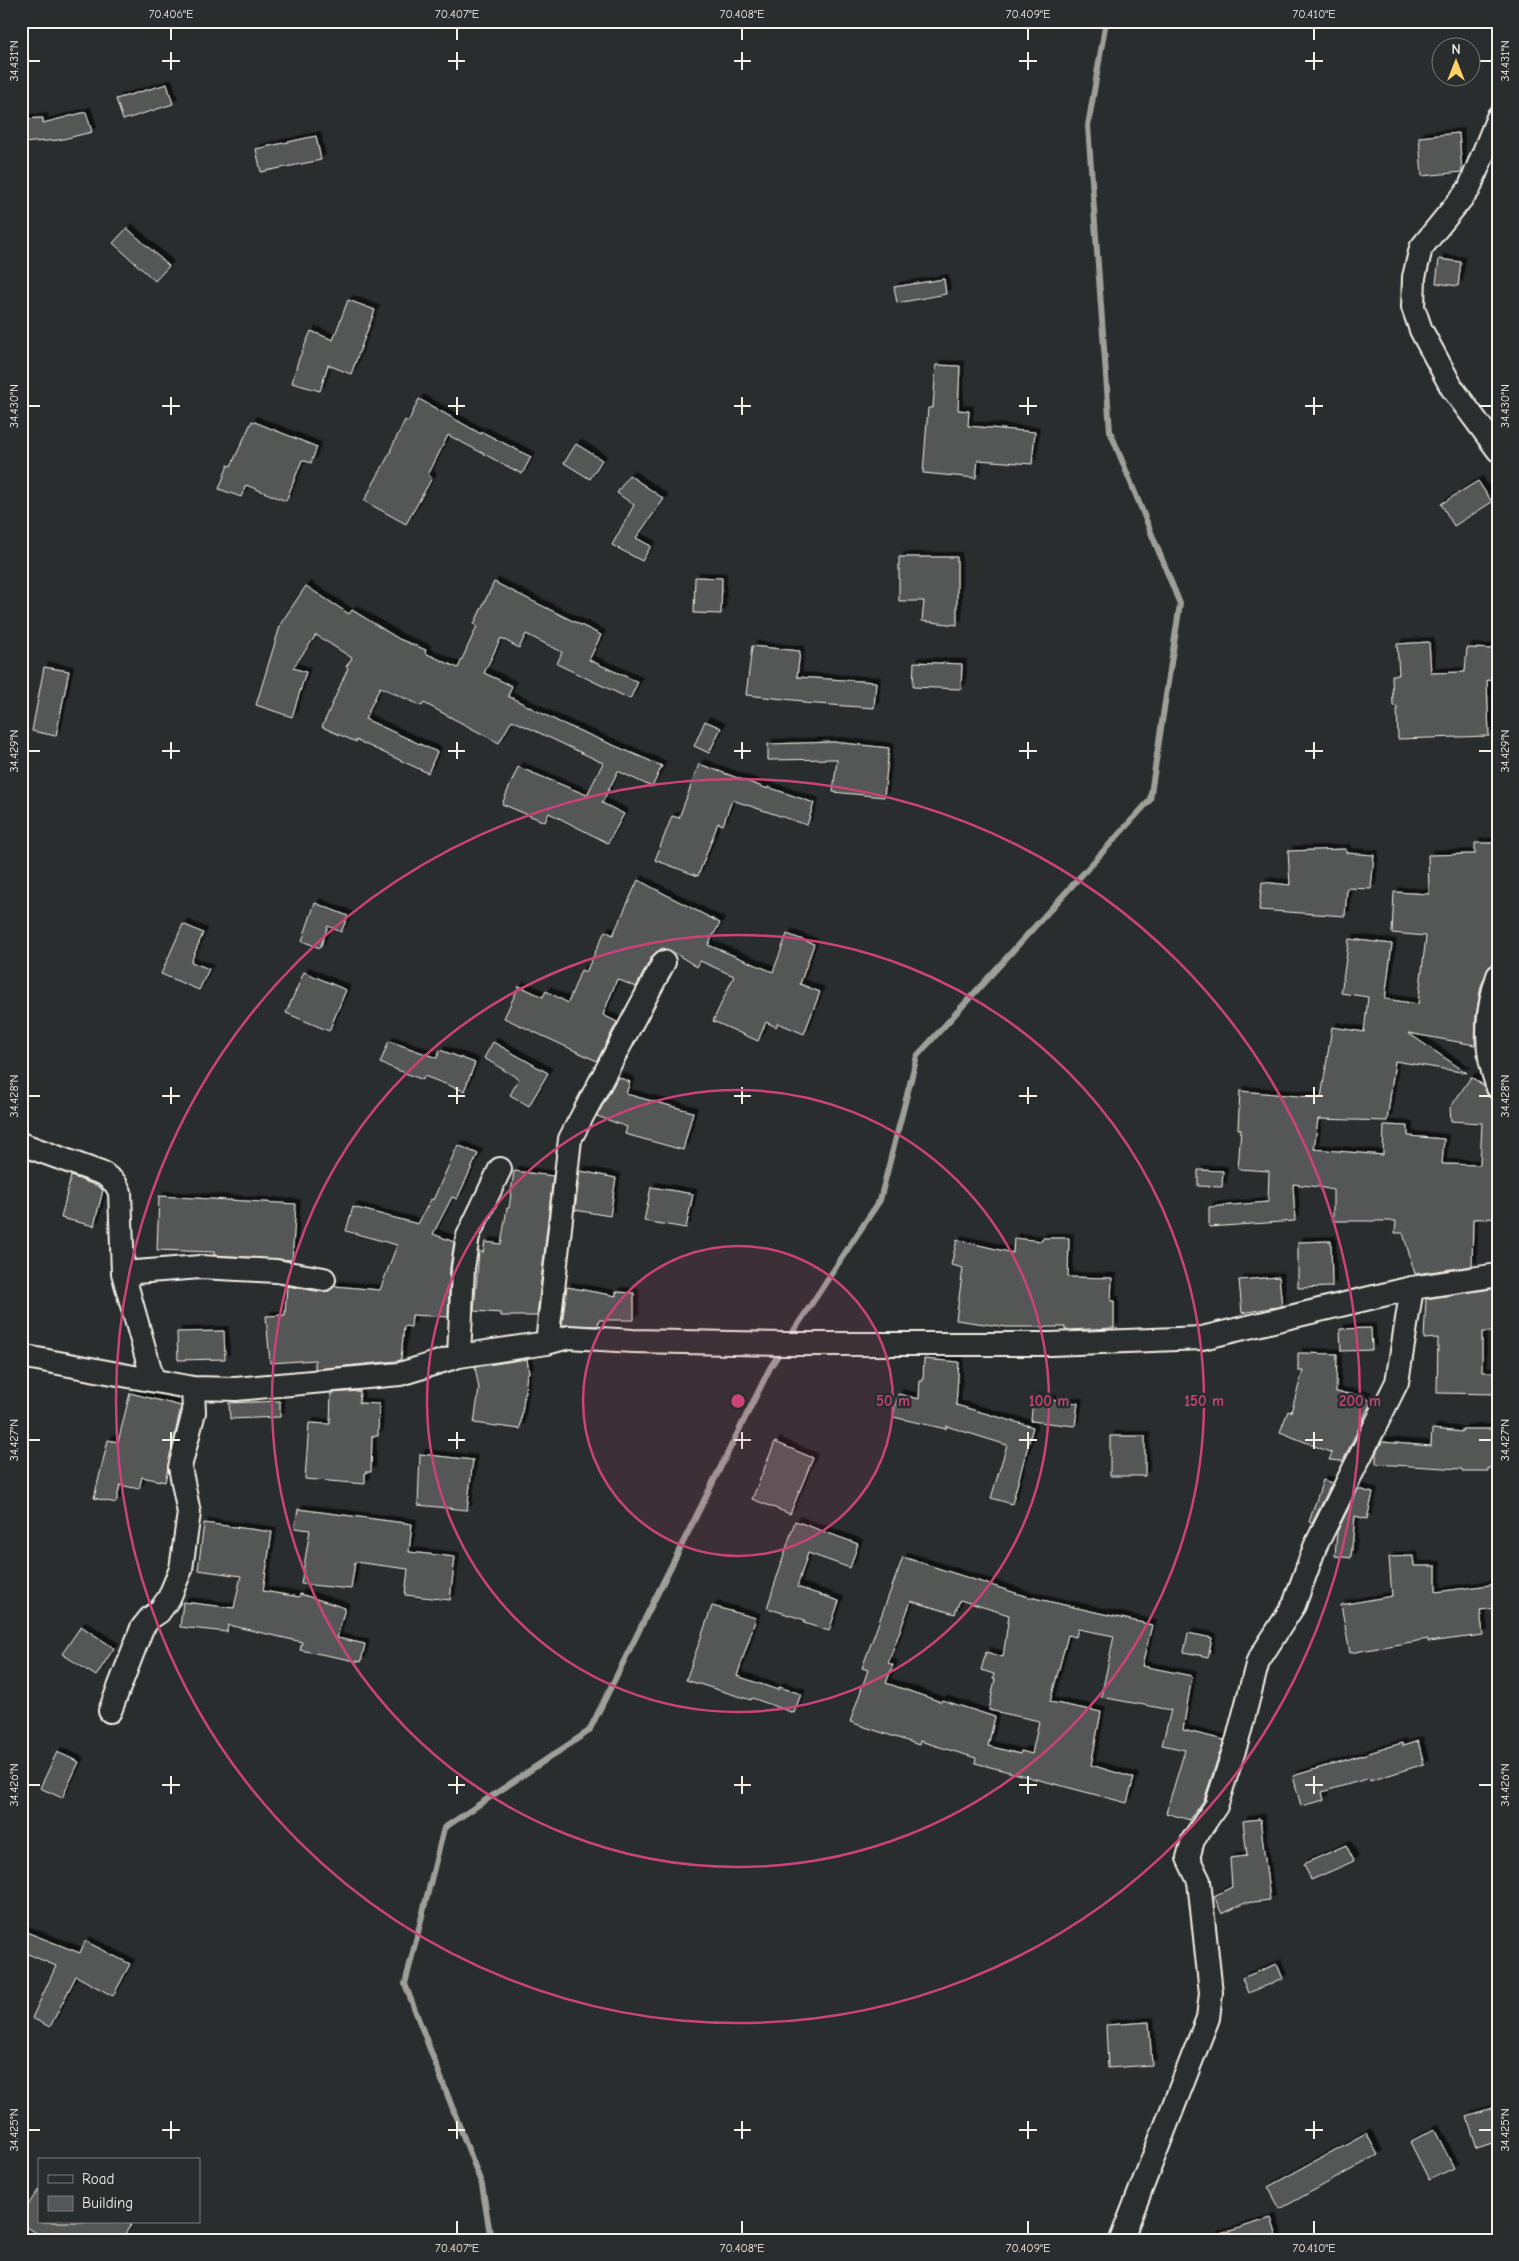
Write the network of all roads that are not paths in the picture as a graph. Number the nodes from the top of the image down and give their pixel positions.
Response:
1 (1498, 117) edge
2 (1498, 450) edge
3 (664, 962) dead end
4 (1498, 976) edge
5 (1498, 1088) edge
6 (21, 1144) edge
7 (500, 1169) dead end
8 (123, 1273) junction
9 (1498, 1275) edge
10 (324, 1279) dead end
11 (1412, 1288) junction
12 (547, 1343) junction
13 (21, 1356) edge
14 (459, 1356) junction
15 (153, 1380) junction
16 (193, 1388) junction
17 (110, 1711) dead end
18 (1121, 2240) edge

1 - 2 street
3 - 12 street
4 - 5 street
6 - 8 street
7 - 14 street
8 - 10 street
8 - 15 street
9 - 11 street
11 - 12 street
11 - 18 street
12 - 14 street
13 - 15 street
14 - 16 street
15 - 16 street
16 - 17 street

